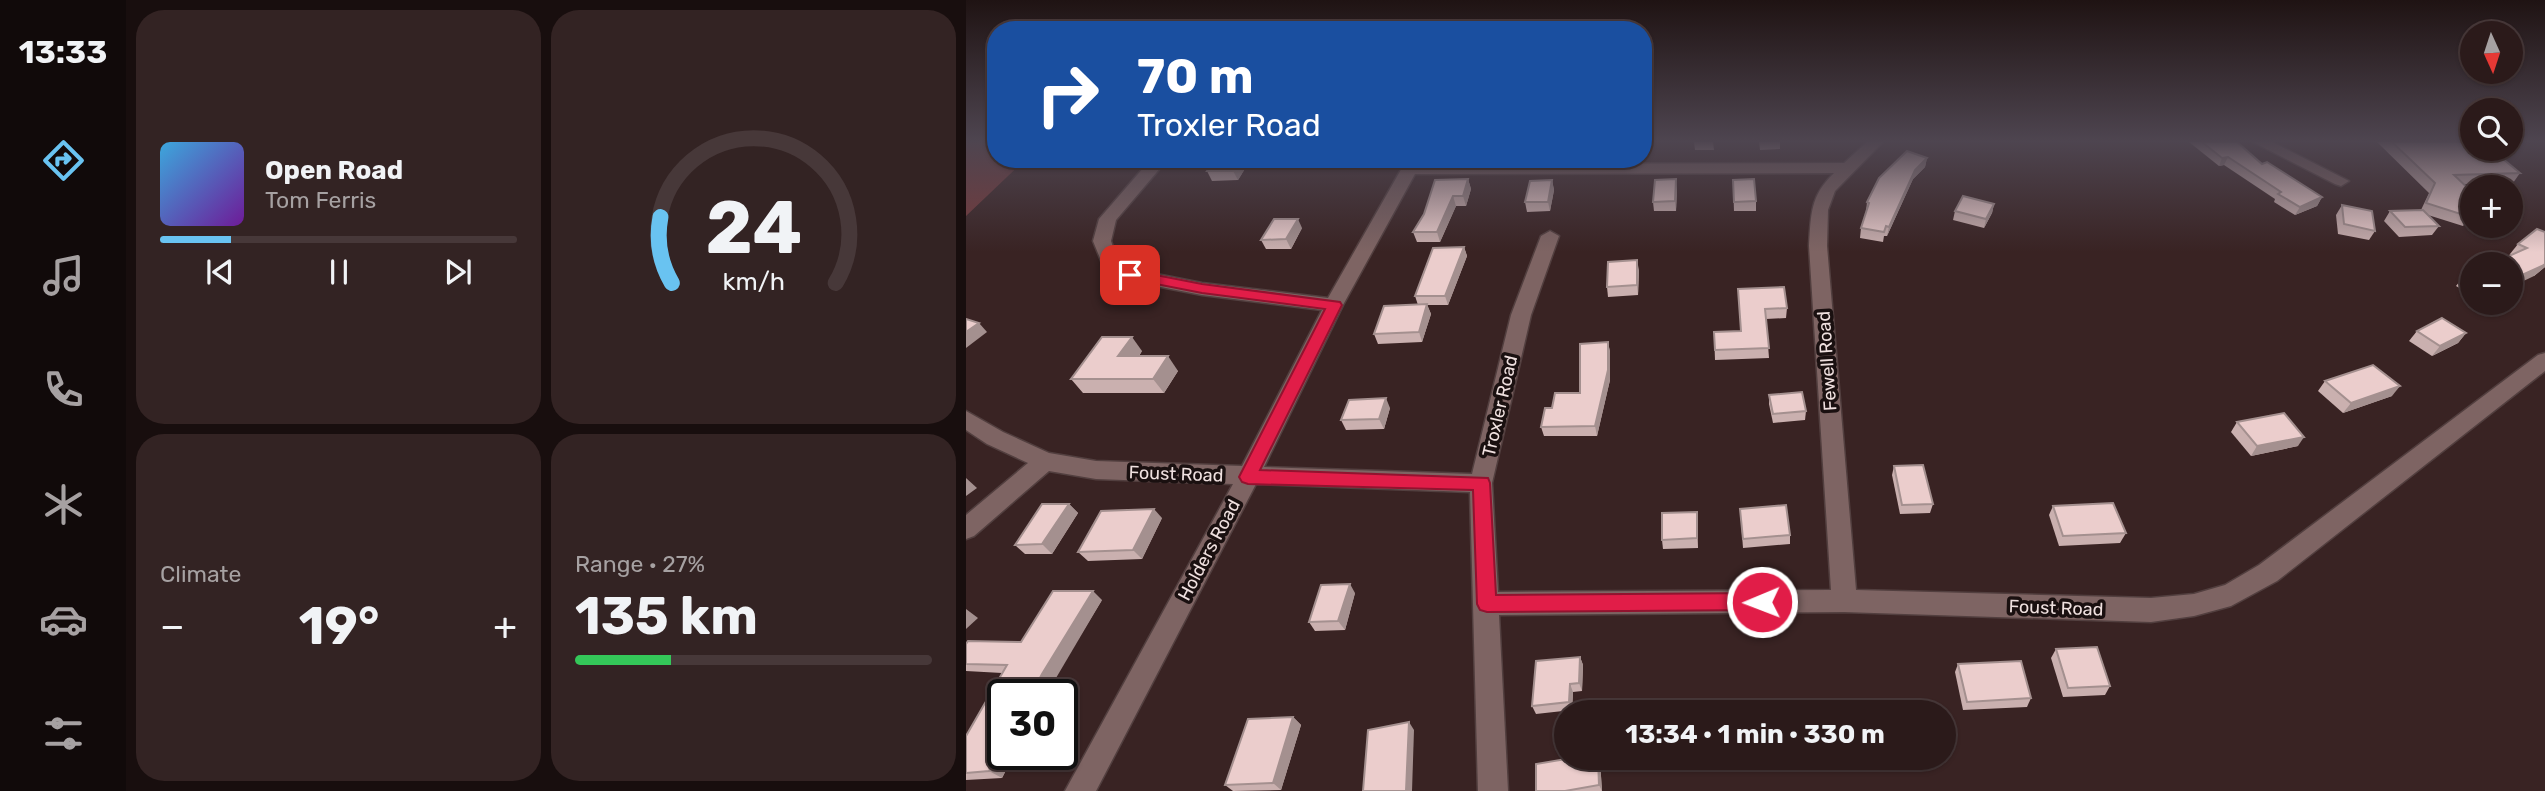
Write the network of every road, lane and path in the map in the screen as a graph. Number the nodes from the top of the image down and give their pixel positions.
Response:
1 (1143, 179) edge
2 (1404, 179) edge
3 (1837, 179) edge
4 (2337, 179) edge
5 (2341, 181) dead end
6 (1550, 236) dead end
7 (1335, 305) junction
8 (2545, 360) edge
9 (966, 419) edge
10 (1045, 461) junction
11 (1248, 477) junction
12 (1481, 483) junction
13 (966, 529) edge
14 (1844, 601) junction
15 (1487, 604) junction
16 (1080, 791) edge
17 (1493, 791) edge

1 - 7 street
2 - 7 street, Holders Road
3 - 14 street, Fewell Road
4 - 5 street
6 - 12 street, Troxler Road
7 - 11 street, Holders Road
8 - 14 street, Foust Road
9 - 10 street, Foust Road
10 - 11 street, Foust Road
10 - 13 street
11 - 12 street, Foust Road
11 - 16 street, Holders Road
12 - 15 street, Troxler Road
14 - 15 street, Foust Road
15 - 17 street, Troxler Road

